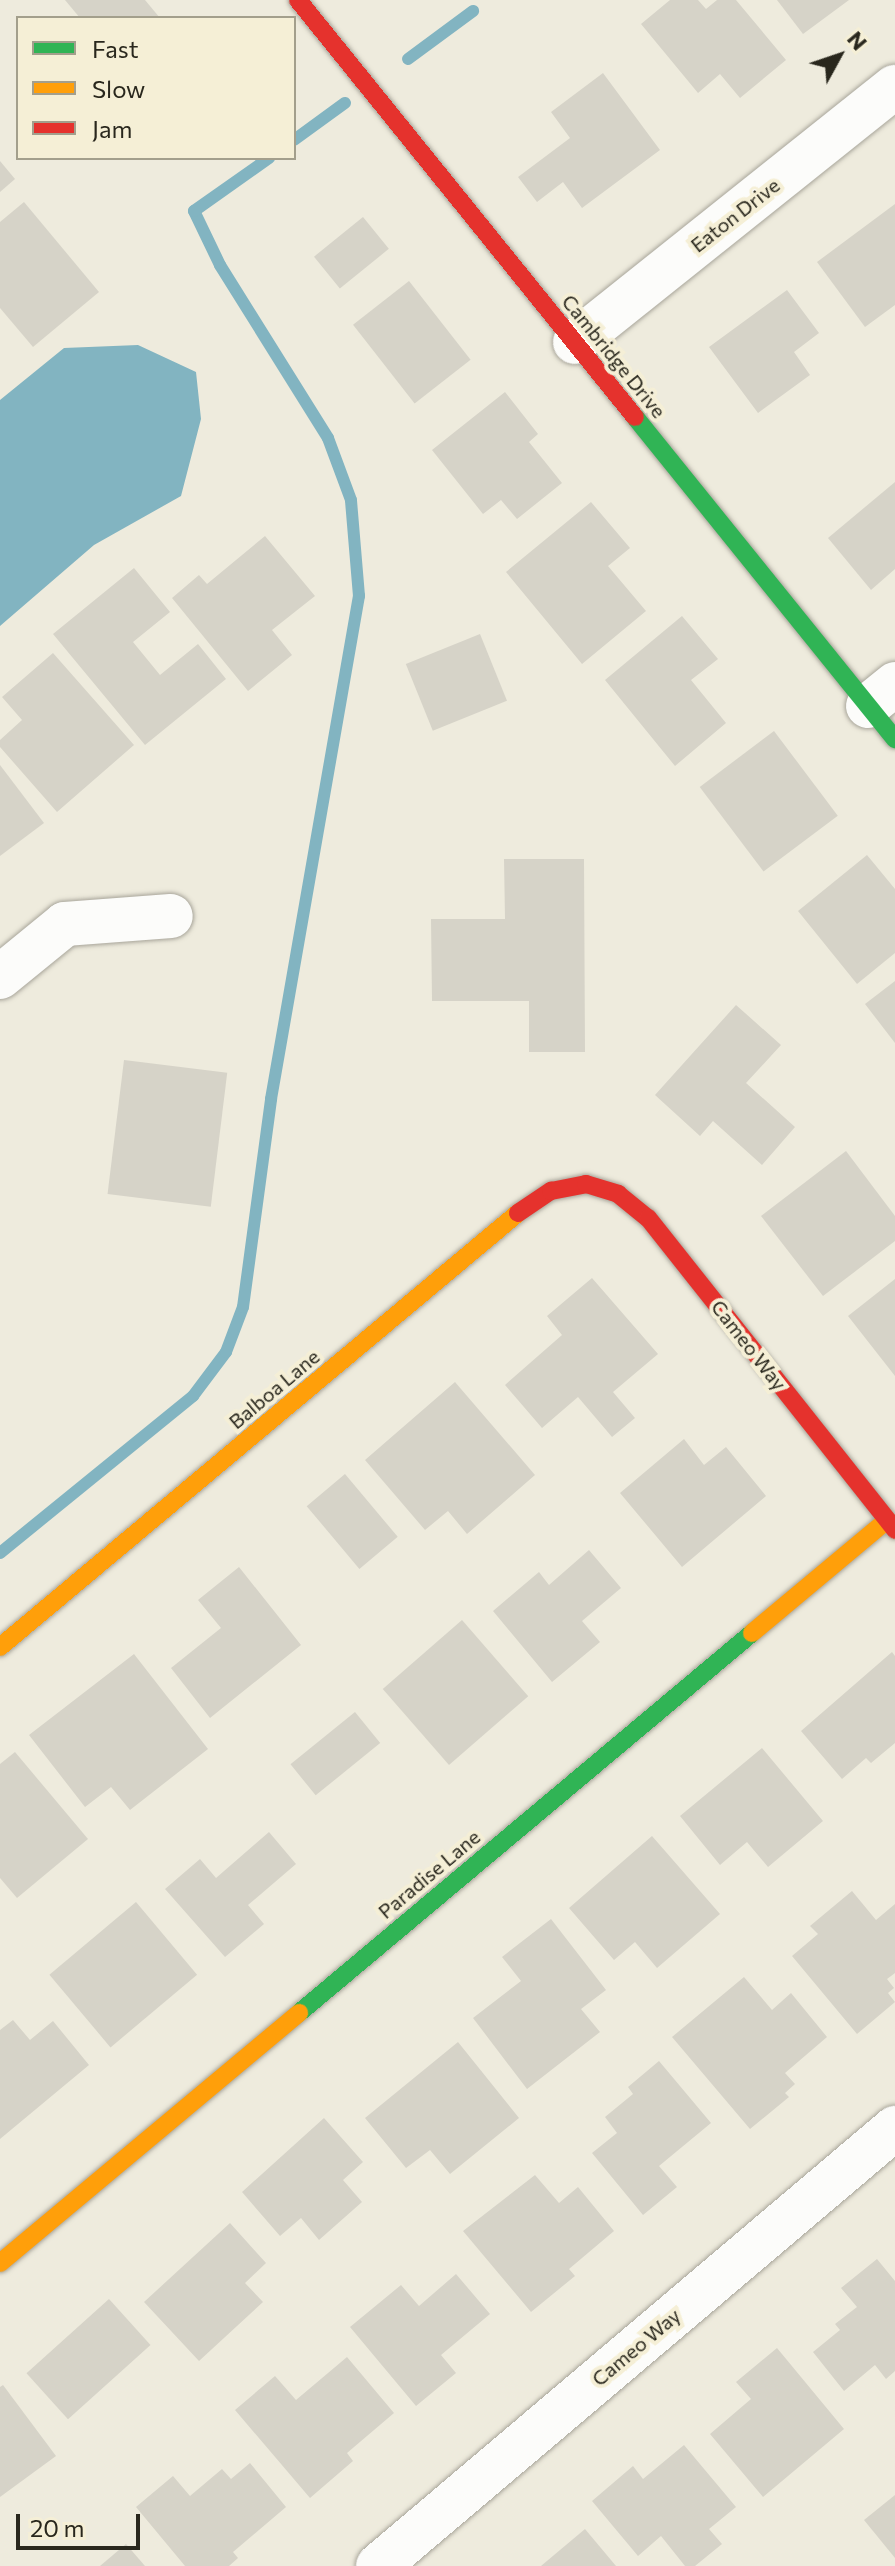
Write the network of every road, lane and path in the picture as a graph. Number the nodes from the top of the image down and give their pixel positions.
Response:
1 (298, 0) edge
2 (895, 87) edge
3 (575, 342) junction
4 (882, 695) edge
5 (895, 739) edge
6 (171, 916) dead end
7 (0, 977) edge
8 (586, 1184) joint
9 (891, 1525) edge
10 (0, 1647) edge
11 (895, 2128) edge
12 (0, 2263) edge
13 (378, 2566) edge

1 - 3 street, Cambridge Drive
2 - 3 street, Eaton Drive
3 - 4 street, Cambridge Drive
4 - 5 street, Cambridge Drive
6 - 7 street
8 - 9 street, Cameo Way
8 - 10 street, Balboa Lane
9 - 12 street, Paradise Lane
11 - 13 street, Cameo Way

